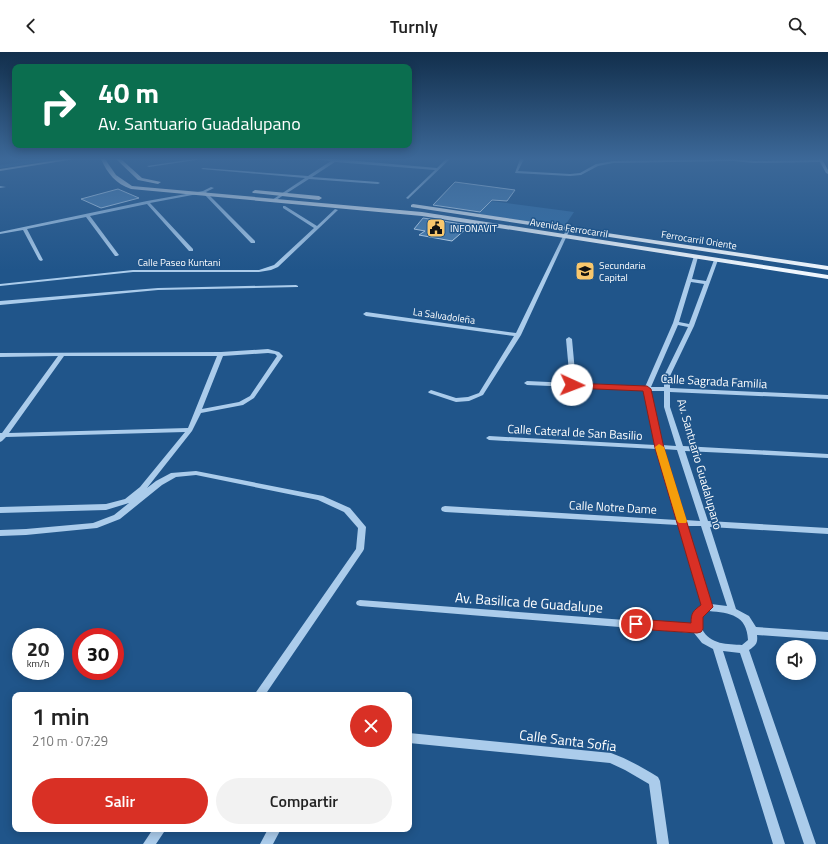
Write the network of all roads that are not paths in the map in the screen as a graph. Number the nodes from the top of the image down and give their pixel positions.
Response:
1 (181, 196) edge
2 (208, 196) edge
3 (234, 196) edge
4 (280, 196) edge
5 (303, 196) edge
6 (273, 201) junction
7 (353, 201) dead end
8 (147, 202) junction
9 (399, 205) dead end
10 (406, 206) dead end
11 (284, 207) dead end
12 (336, 210) dead end
13 (392, 211) junction
14 (87, 215) junction
15 (495, 218) junction
16 (487, 224) junction
17 (0, 227) edge
18 (24, 228) junction
19 (317, 228) junction
20 (568, 229) junction
21 (1, 232) edge
22 (564, 236) junction
23 (253, 242) dead end
24 (191, 250) dead end
25 (117, 255) dead end
26 (696, 257) junction
27 (41, 260) dead end
28 (716, 260) junction
29 (828, 268) edge
30 (828, 277) edge
31 (690, 280) junction
32 (707, 283) junction
33 (0, 284) edge
34 (296, 286) dead end
35 (0, 302) edge
36 (366, 314) dead end
37 (676, 323) junction
38 (691, 326) junction
39 (518, 335) junction
40 (569, 339) dead end
41 (63, 354) junction
42 (220, 354) junction
43 (0, 355) edge
44 (527, 383) dead end
45 (572, 385) junction
46 (647, 389) junction
47 (667, 390) junction
48 (431, 392) dead end
49 (828, 397) edge
50 (198, 412) junction
51 (190, 430) junction
52 (1, 436) edge
53 (489, 438) dead end
54 (659, 448) junction
55 (681, 449) junction
56 (828, 456) edge
57 (445, 509) dead end
58 (0, 510) edge
59 (683, 522) junction
60 (704, 524) junction
61 (828, 531) edge
62 (0, 533) edge
63 (360, 603) dead end
64 (707, 607) junction
65 (732, 609) junction
66 (697, 629) junction
67 (754, 631) junction
68 (828, 636) edge
69 (717, 647) junction
70 (744, 649) junction
71 (261, 692) edge
72 (412, 738) edge
73 (158, 832) edge
74 (273, 832) edge
75 (149, 844) edge
76 (266, 844) edge
77 (664, 844) edge
78 (779, 844) edge
79 (810, 844) edge

1 - 8 street
2 - 23 street
3 - 6 main road, Avenida Ferrocarril
4 - 6 street
5 - 7 main road
6 - 13 main road, Avenida Ferrocarril
8 - 14 street
8 - 24 street
9 - 13 main road
10 - 15 main road, Ferrocarril Oriente
11 - 19 street
12 - 19 street, Calle Paseo Kuntani
13 - 16 main road, Avenida Ferrocarril
14 - 18 street
14 - 25 street
15 - 16 main road
15 - 20 main road, Ferrocarril Oriente
16 - 22 main road, Avenida Ferrocarril
17 - 21 street
18 - 21 street
18 - 27 street
19 - 33 street, Calle Paseo Kuntani
20 - 22 street
20 - 29 main road, Ferrocarril Oriente
22 - 26 main road, Avenida Ferrocarril
22 - 39 street
26 - 28 main road, Avenida Ferrocarril
26 - 31 street
28 - 30 main road, Avenida Ferrocarril
28 - 32 street, Av. Santuario Guadalupano
31 - 32 street
31 - 37 street
32 - 38 street, Av. Santuario Guadalupano
34 - 35 street
36 - 39 street, La Salvadoleña
37 - 38 street
37 - 46 street
38 - 47 street, Av. Santuario Guadalupano
39 - 48 street
40 - 45 street
41 - 42 street
41 - 43 street
41 - 52 street
42 - 50 street
42 - 50 street
44 - 45 street, Calle Sagrada Familia
45 - 46 street, Calle Sagrada Familia
46 - 47 street, Calle Sagrada Familia
46 - 54 street
47 - 49 street, Calle Sagrada Familia
47 - 55 street, Av. Santuario Guadalupano
50 - 51 street
51 - 52 street
51 - 58 street
53 - 54 street, Calle Cateral de San Basilio
54 - 55 street, Calle Cateral de San Basilio
54 - 59 street
55 - 56 street, Calle Cateral de San Basilio
55 - 60 street, Av. Santuario Guadalupano
57 - 59 street, Calle Notre Dame
59 - 60 street, Calle Notre Dame
59 - 64 street
60 - 61 street, Calle Notre Dame
60 - 65 street, Av. Santuario Guadalupano
62 - 71 street
63 - 66 street, Av. Basilica de Guadalupe
64 - 65 street
64 - 66 street
65 - 67 street
66 - 69 street
67 - 68 street
67 - 70 street
69 - 70 street
69 - 78 street
70 - 79 street
72 - 77 street, Calle Santa Sofia
73 - 75 street
74 - 76 street

